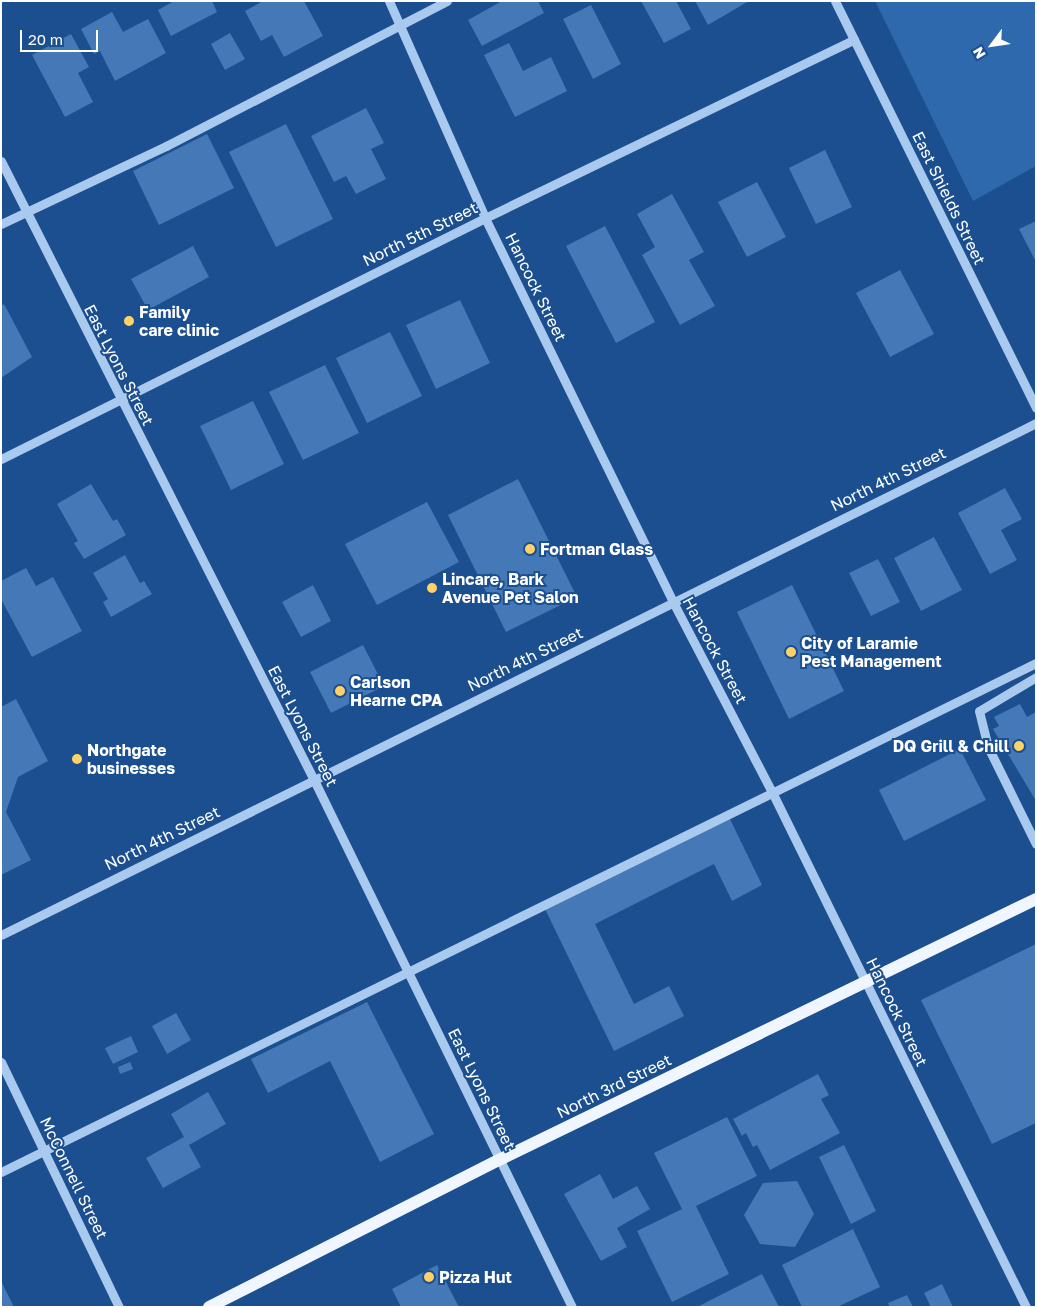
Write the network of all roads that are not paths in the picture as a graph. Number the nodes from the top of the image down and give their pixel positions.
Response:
1 (389, 1) edge
2 (446, 1) edge
3 (835, 1) edge
4 (401, 25) junction
5 (854, 40) junction
6 (1, 161) edge
7 (26, 212) junction
8 (486, 218) junction
9 (1, 224) edge
10 (119, 400) junction
11 (1036, 408) edge
12 (1036, 423) edge
13 (1, 459) edge
14 (673, 602) junction
15 (1036, 663) edge
16 (1036, 677) edge
17 (314, 780) junction
18 (771, 790) junction
19 (1036, 844) edge
20 (1036, 899) edge
21 (1, 935) edge
22 (408, 970) junction
23 (866, 982) junction
24 (1, 1062) edge
25 (45, 1152) junction
26 (499, 1160) junction
27 (1, 1172) edge
28 (217, 1305) edge
29 (119, 1307) edge
30 (572, 1307) edge
31 (1026, 1307) edge

1 - 4 street, Hancock Street
2 - 4 street
3 - 5 street, East Shields Street
4 - 7 street
4 - 8 street, Hancock Street
5 - 8 street, North 5th Street
5 - 11 street, East Shields Street
6 - 7 street, East Lyons Street
7 - 9 street
7 - 10 street, East Lyons Street
8 - 10 street, North 5th Street
8 - 14 street, Hancock Street
10 - 13 street, North 5th Street
10 - 17 street, East Lyons Street
12 - 14 street, North 4th Street
14 - 17 street, North 4th Street
14 - 18 street, Hancock Street
15 - 18 street
16 - 19 street
17 - 21 street, North 4th Street
17 - 22 street, East Lyons Street
18 - 22 street
18 - 23 street, Hancock Street
20 - 23 main road, North 3rd Street
22 - 25 street
22 - 26 street, East Lyons Street
23 - 26 main road, North 3rd Street
23 - 31 street, Hancock Street
24 - 25 street, McConnell Street
25 - 27 street
25 - 29 street, McConnell Street
26 - 28 main road, North 3rd Street
26 - 30 street, East Lyons Street

